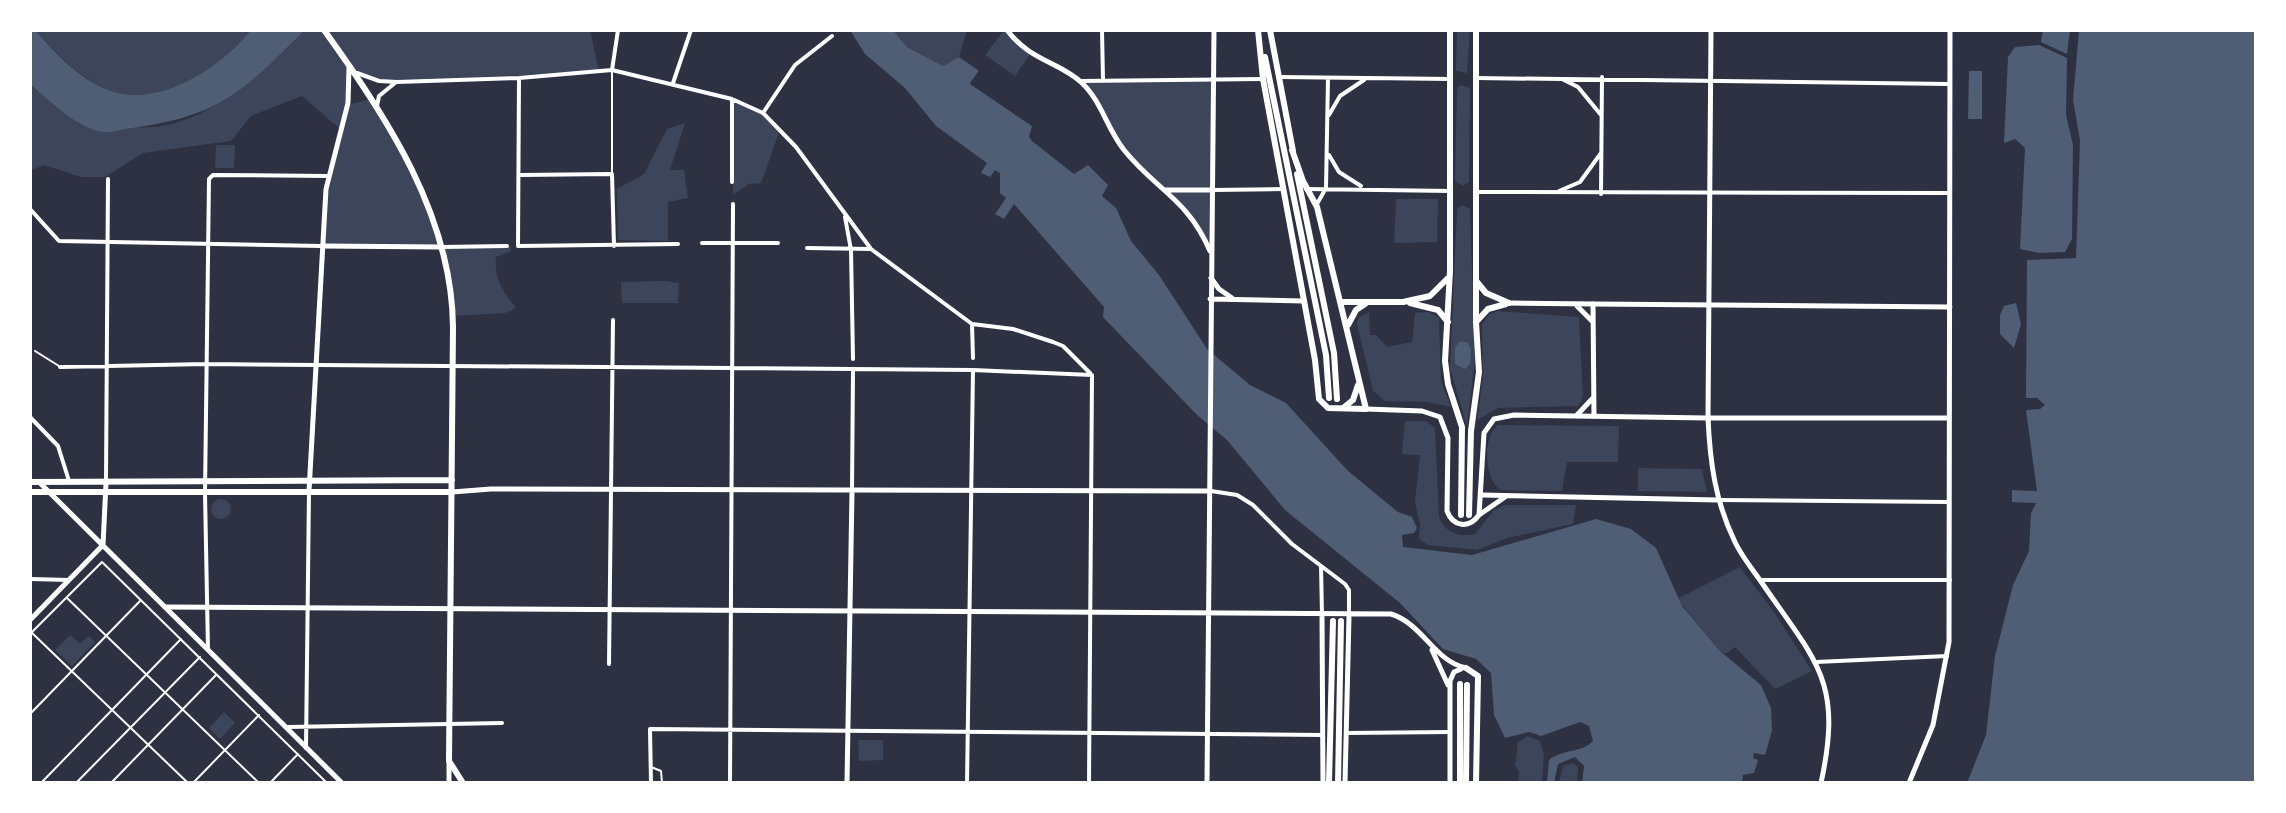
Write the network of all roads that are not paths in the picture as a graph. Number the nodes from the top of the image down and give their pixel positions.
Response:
1 (324, 30) edge
2 (618, 30) edge
3 (691, 30) edge
4 (1007, 30) edge
5 (1102, 30) edge
6 (1214, 30) edge
7 (1259, 30) edge
8 (1270, 30) edge
9 (1450, 30) edge
10 (1476, 30) edge
11 (1711, 30) edge
12 (1950, 30) edge
13 (832, 36) dead end
14 (350, 69) junction
15 (612, 70) junction
16 (1279, 77) junction
17 (1544, 77) junction
18 (1602, 77) junction
19 (519, 78) junction
20 (1328, 78) junction
21 (1367, 78) junction
22 (1476, 78) junction
23 (1214, 79) junction
24 (1263, 79) junction
25 (1451, 79) junction
26 (1103, 80) junction
27 (1080, 81) junction
28 (1712, 81) junction
29 (397, 82) junction
30 (673, 83) junction
31 (1950, 84) junction
32 (732, 99) junction
33 (377, 110) junction
34 (763, 113) junction
35 (1602, 117) junction
36 (1327, 121) junction
37 (1292, 150) junction
38 (1327, 150) junction
39 (1602, 151) junction
40 (612, 174) junction
41 (520, 175) junction
42 (328, 176) junction
43 (108, 179) dead end
44 (732, 182) dead end
45 (1326, 188) junction
46 (1367, 188) junction
47 (1284, 189) junction
48 (1306, 189) junction
49 (1165, 190) junction
50 (1213, 190) junction
51 (1451, 191) junction
52 (1475, 192) junction
53 (1712, 193) junction
54 (1950, 193) junction
55 (1545, 194) junction
56 (1601, 194) junction
57 (733, 204) dead end
58 (1317, 207) junction
59 (30, 209) edge
60 (845, 215) junction
61 (702, 243) dead end
62 (733, 243) junction
63 (778, 243) dead end
64 (107, 244) junction
65 (207, 244) junction
66 (678, 244) dead end
67 (322, 246) junction
68 (507, 246) dead end
69 (614, 246) junction
70 (441, 247) junction
71 (807, 248) dead end
72 (871, 249) junction
73 (851, 250) junction
74 (1211, 254) junction
75 (1450, 271) junction
76 (1211, 277) junction
77 (1477, 281) junction
78 (1210, 299) junction
79 (1237, 299) junction
80 (1305, 301) junction
81 (1341, 302) junction
82 (1368, 302) junction
83 (1403, 302) junction
84 (1509, 303) junction
85 (1569, 304) junction
86 (1593, 304) junction
87 (1709, 304) junction
88 (1950, 307) junction
89 (613, 320) dead end
90 (1476, 322) junction
91 (1449, 323) junction
92 (972, 324) junction
93 (1593, 324) junction
94 (1347, 328) junction
95 (35, 351) dead end
96 (973, 358) dead end
97 (853, 359) dead end
98 (206, 364) junction
99 (317, 365) junction
100 (105, 366) junction
101 (60, 367) joint
102 (453, 368) junction
103 (612, 368) junction
104 (731, 370) junction
105 (973, 370) junction
106 (853, 371) junction
107 (1092, 375) junction
108 (1359, 381) junction
109 (1594, 391) junction
110 (1362, 393) junction
111 (1342, 409) junction
112 (1366, 409) junction
113 (1379, 410) junction
114 (1574, 416) junction
115 (1594, 416) junction
116 (30, 417) edge
117 (1708, 418) junction
118 (1949, 418) junction
119 (309, 480) junction
120 (341, 480) junction
121 (393, 480) junction
122 (452, 480) junction
123 (30, 482) edge
124 (38, 482) junction
125 (69, 482) junction
126 (205, 482) junction
127 (106, 483) junction
128 (612, 489) junction
129 (731, 490) junction
130 (309, 491) junction
131 (374, 491) junction
132 (852, 491) junction
133 (970, 491) junction
134 (1091, 491) junction
135 (1211, 491) junction
136 (30, 492) edge
137 (51, 492) junction
138 (452, 492) junction
139 (106, 493) junction
140 (205, 493) junction
141 (1482, 495) junction
142 (1510, 496) junction
143 (1718, 500) junction
144 (1949, 502) junction
145 (1479, 515) junction
146 (103, 545) junction
147 (1321, 566) junction
148 (30, 579) edge
149 (69, 580) junction
150 (1760, 580) junction
151 (1950, 580) junction
152 (66, 597) junction
153 (141, 599) junction
154 (207, 605) junction
155 (307, 605) junction
156 (165, 607) junction
157 (450, 607) junction
158 (610, 609) junction
159 (730, 609) junction
160 (848, 609) junction
161 (969, 611) junction
162 (1090, 611) junction
163 (1207, 612) junction
164 (1322, 615) junction
165 (1349, 616) junction
166 (30, 620) edge
167 (1333, 621) dead end
168 (1341, 621) dead end
169 (31, 633) edge
170 (107, 635) junction
171 (182, 638) junction
172 (1426, 639) junction
173 (208, 650) junction
174 (200, 656) junction
175 (1947, 656) junction
176 (1816, 662) junction
177 (609, 664) dead end
178 (1466, 668) junction
179 (72, 671) junction
180 (218, 673) junction
181 (147, 674) junction
182 (1464, 685) dead end
183 (1450, 691) junction
184 (165, 692) junction
185 (183, 709) junction
186 (112, 710) junction
187 (30, 714) edge
188 (259, 714) junction
189 (502, 723) dead end
190 (448, 725) junction
191 (285, 727) junction
192 (307, 727) junction
193 (130, 728) junction
194 (730, 729) junction
195 (847, 730) junction
196 (967, 730) junction
197 (1089, 731) junction
198 (1206, 732) junction
199 (1450, 732) junction
200 (1346, 733) junction
201 (1323, 735) junction
202 (148, 745) junction
203 (306, 748) junction
204 (225, 749) junction
205 (299, 753) junction
206 (449, 761) junction
207 (650, 767) junction
208 (41, 783) edge
209 (76, 783) edge
210 (111, 783) edge
211 (190, 783) edge
212 (259, 783) edge
213 (270, 783) edge
214 (327, 783) edge
215 (342, 783) edge
216 (449, 783) edge
217 (463, 783) edge
218 (651, 783) edge
219 (662, 783) edge
220 (730, 783) edge
221 (847, 783) edge
222 (967, 783) edge
223 (1089, 783) edge
224 (1207, 783) edge
225 (1323, 783) edge
226 (1329, 783) edge
227 (1338, 783) edge
228 (1345, 783) edge
229 (1450, 783) edge
230 (1463, 783) edge
231 (1476, 783) edge
232 (1821, 783) edge
233 (1909, 783) edge

1 - 14 main road
2 - 15 street
3 - 30 street
4 - 27 street
5 - 26 street
6 - 23 street
7 - 24 main road
7 - 37 main road
8 - 16 main road
9 - 25 main road
10 - 22 main road
11 - 28 street
12 - 31 street
13 - 34 street
14 - 29 street
14 - 33 main road
14 - 42 street
15 - 19 street
15 - 30 street
15 - 40 lane
16 - 20 street
16 - 37 main road
17 - 18 street
17 - 22 street
17 - 35 street
18 - 28 street
18 - 35 street
19 - 29 street
19 - 41 street
20 - 21 street
20 - 36 street
21 - 25 street
21 - 36 street
22 - 52 main road
23 - 24 street
23 - 26 street
23 - 50 street
24 - 47 main road
25 - 51 main road
26 - 27 street
27 - 49 street
28 - 31 street
28 - 53 street
29 - 33 street
30 - 32 street
31 - 54 street
32 - 34 street
32 - 44 street
33 - 70 main road
34 - 60 street
35 - 39 street
36 - 38 street
37 - 48 main road
38 - 45 street
38 - 46 street
39 - 55 street
39 - 56 street
40 - 41 street
40 - 69 street
41 - 69 street
42 - 65 street
42 - 67 street
43 - 64 street
45 - 46 street
45 - 48 street
45 - 58 street
46 - 51 street
47 - 50 street
47 - 80 main road
48 - 58 main road
49 - 50 street
49 - 74 street
50 - 74 street
51 - 75 main road
52 - 55 street
52 - 77 main road
53 - 54 street
53 - 56 street
53 - 87 street
54 - 88 street
55 - 56 street
57 - 62 street
58 - 81 main road
59 - 64 street
60 - 72 street
60 - 73 street
61 - 62 street
62 - 63 street
62 - 104 street
64 - 65 street
64 - 100 street
65 - 67 street
65 - 98 street
66 - 69 street
67 - 70 street
67 - 99 street
68 - 70 street
70 - 102 main road
71 - 73 street
72 - 73 street
72 - 92 street
73 - 97 street
74 - 76 street
75 - 83 main road
75 - 91 main road
76 - 78 street
76 - 79 street
77 - 84 main road
77 - 90 main road
78 - 79 street
78 - 135 street
79 - 80 street
80 - 111 main road
81 - 82 main road
81 - 94 main road
82 - 83 main road
82 - 94 main road
83 - 91 main road
84 - 85 street
84 - 90 main road
85 - 86 street
85 - 93 street
86 - 87 street
86 - 93 street
87 - 88 street
87 - 117 street
88 - 118 street
89 - 103 street
90 - 91 main road
92 - 96 street
92 - 107 street
93 - 109 street
94 - 108 main road
95 - 101 lane
98 - 99 street
98 - 100 street
98 - 126 street
99 - 102 street
99 - 119 street
100 - 101 street
100 - 127 street
102 - 103 street
102 - 122 main road
103 - 104 street
103 - 128 street
104 - 106 street
104 - 129 street
105 - 106 street
105 - 107 street
105 - 133 street
106 - 132 street
107 - 134 street
108 - 110 main road
108 - 111 main road
109 - 114 street
109 - 115 street
110 - 112 main road
110 - 113 street
111 - 112 main road
112 - 113 street
113 - 145 street
114 - 115 street
114 - 141 street
115 - 117 street
116 - 125 street
117 - 118 street
117 - 143 street
118 - 144 street
119 - 120 main road
119 - 126 main road
119 - 130 street
120 - 121 main road
120 - 130 main road
121 - 122 main road
121 - 131 main road
122 - 138 main road
123 - 124 main road
124 - 125 main road
124 - 137 street
125 - 127 main road
126 - 127 main road
126 - 140 street
127 - 139 street
128 - 129 street
128 - 138 street
128 - 158 street
129 - 132 street
129 - 159 street
130 - 131 main road
130 - 140 main road
130 - 155 street
131 - 138 main road
132 - 133 street
132 - 160 street
133 - 134 street
133 - 161 street
134 - 135 street
134 - 162 street
135 - 147 street
135 - 163 street
136 - 137 main road
137 - 139 main road
137 - 146 street
138 - 157 main road
139 - 140 main road
139 - 146 street
140 - 154 street
141 - 142 street
141 - 145 street
142 - 143 street
142 - 145 street
143 - 144 street
143 - 150 street
144 - 151 street
146 - 149 street
146 - 156 street
147 - 164 street
147 - 165 street
148 - 149 street
149 - 166 street
150 - 151 street
150 - 176 street
151 - 175 street
152 - 153 lane
152 - 169 lane
152 - 170 lane
153 - 170 lane
153 - 171 lane
154 - 155 street
154 - 156 street
154 - 173 street
155 - 157 street
155 - 192 street
156 - 173 street
157 - 158 street
157 - 190 main road
158 - 159 street
158 - 177 street
159 - 160 street
159 - 194 street
160 - 161 street
160 - 195 street
161 - 162 street
161 - 196 street
162 - 163 street
162 - 197 street
163 - 164 street
163 - 198 street
164 - 165 street
164 - 201 street
165 - 172 street
165 - 200 street
167 - 226 main road
168 - 227 main road
169 - 179 lane
170 - 179 lane
170 - 181 lane
171 - 174 lane
171 - 181 lane
172 - 178 street
172 - 183 street
173 - 191 street
174 - 180 lane
174 - 184 lane
175 - 176 street
175 - 233 street
176 - 232 street
178 - 183 street
178 - 231 main road
179 - 186 lane
179 - 187 lane
180 - 185 lane
180 - 188 lane
181 - 184 lane
181 - 186 lane
182 - 230 main road
183 - 199 street
184 - 185 lane
184 - 193 lane
185 - 202 lane
185 - 204 lane
186 - 193 lane
186 - 208 lane
188 - 204 lane
188 - 205 lane
189 - 190 street
190 - 192 street
190 - 206 main road
191 - 192 street
191 - 203 street
192 - 203 street
193 - 202 lane
193 - 209 lane
194 - 195 street
194 - 207 street
194 - 220 street
195 - 196 street
195 - 221 street
196 - 197 street
196 - 222 street
197 - 198 street
197 - 223 street
198 - 201 street
198 - 224 street
199 - 200 street
199 - 229 street
200 - 228 street
201 - 225 street
202 - 210 lane
202 - 211 lane
203 - 215 street
204 - 211 lane
204 - 212 lane
205 - 213 lane
205 - 214 lane
206 - 216 street
206 - 217 main road
207 - 218 street
207 - 219 lane

